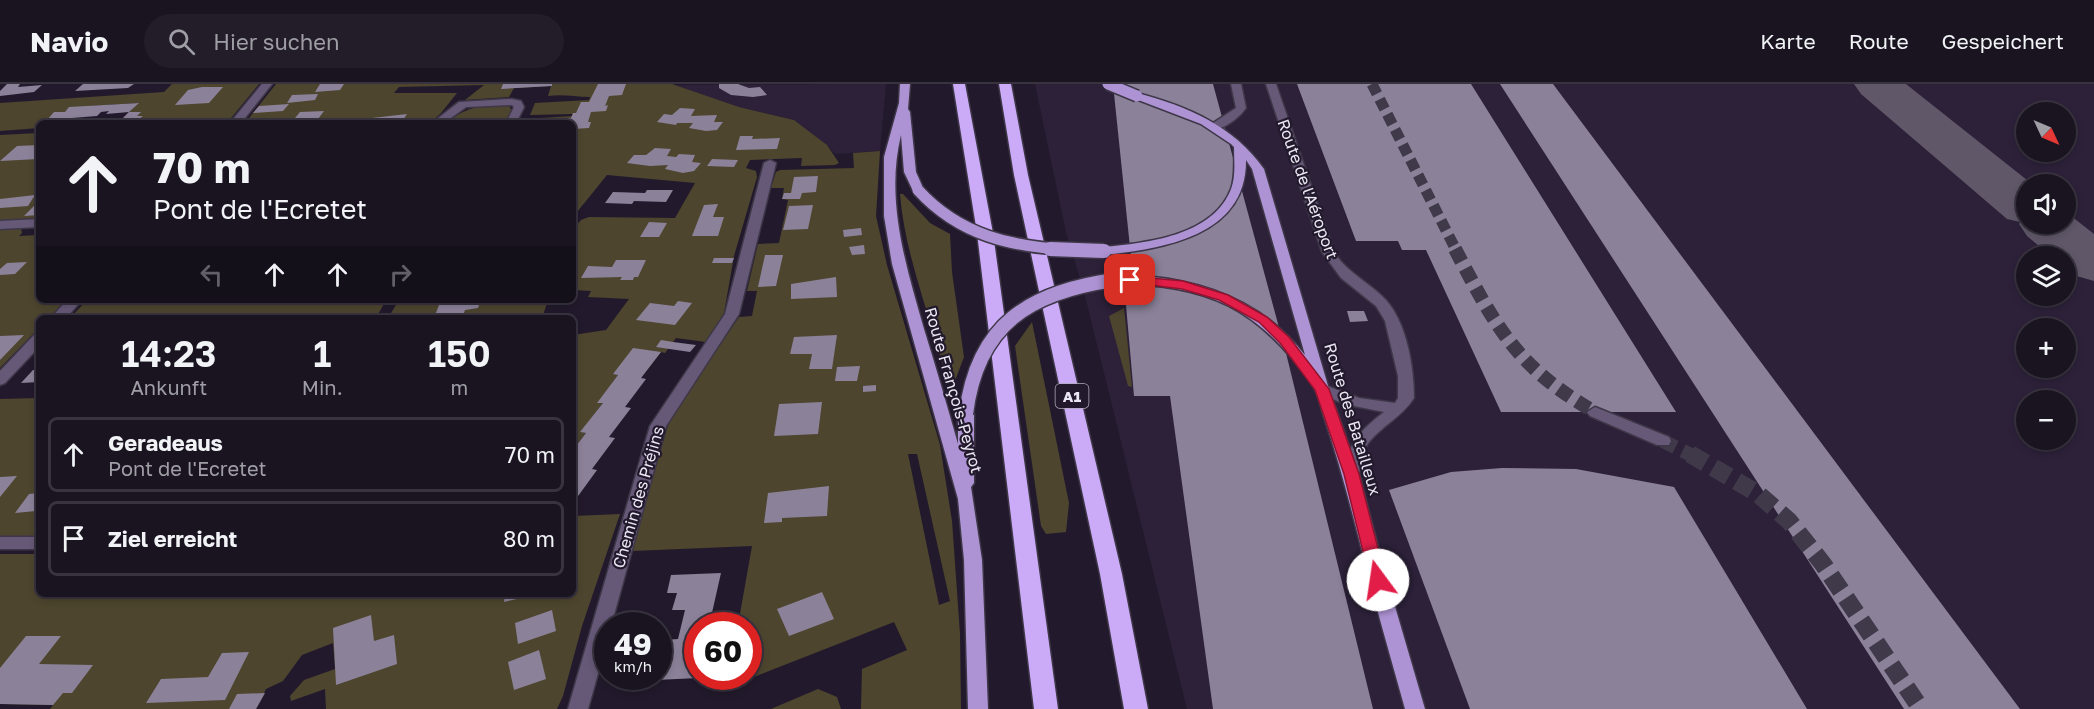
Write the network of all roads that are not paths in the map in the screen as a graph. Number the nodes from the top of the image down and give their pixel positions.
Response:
1 (267, 84) edge
2 (905, 84) edge
3 (959, 84) edge
4 (966, 84) edge
5 (1005, 84) edge
6 (1108, 84) edge
7 (1236, 84) edge
8 (1271, 84) edge
9 (904, 103) junction
10 (965, 113) junction
11 (237, 120) edge
12 (441, 120) edge
13 (512, 120) edge
14 (1214, 127) junction
15 (1240, 147) junction
16 (770, 163) dead end
17 (36, 223) edge
18 (0, 225) edge
19 (72, 303) edge
20 (61, 315) edge
21 (36, 342) edge
22 (0, 380) edge
23 (1322, 389) junction
24 (1397, 408) junction
25 (1595, 412) tunnel mouth
26 (1663, 441) tunnel mouth
27 (1351, 474) junction
28 (966, 499) junction
29 (0, 543) edge
30 (36, 543) edge
31 (578, 709) edge
32 (978, 709) edge
33 (1046, 709) edge
34 (1136, 709) edge
35 (1415, 709) edge

1 - 11 street
2 - 9 main road, Route François-Peyrot
3 - 10 highway
4 - 10 highway
5 - 34 highway, A1
6 - 14 main road, Route des Batailleux, bridge
7 - 14 street
8 - 24 street, Route de l'Aéroport
9 - 15 main road, bridge
9 - 28 main road, Route François-Peyrot
10 - 33 highway
12 - 13 street
14 - 15 main road, Route des Batailleux
15 - 23 main road, Route des Batailleux
16 - 31 street, Chemin des Préjins
17 - 18 street
19 - 20 street
21 - 22 street
23 - 24 street
23 - 27 main road, Route des Batailleux
23 - 28 main road, bridge
24 - 27 street
25 - 26 street
27 - 35 main road, Route des Batailleux
28 - 32 main road, Route François-Peyrot
29 - 30 street

